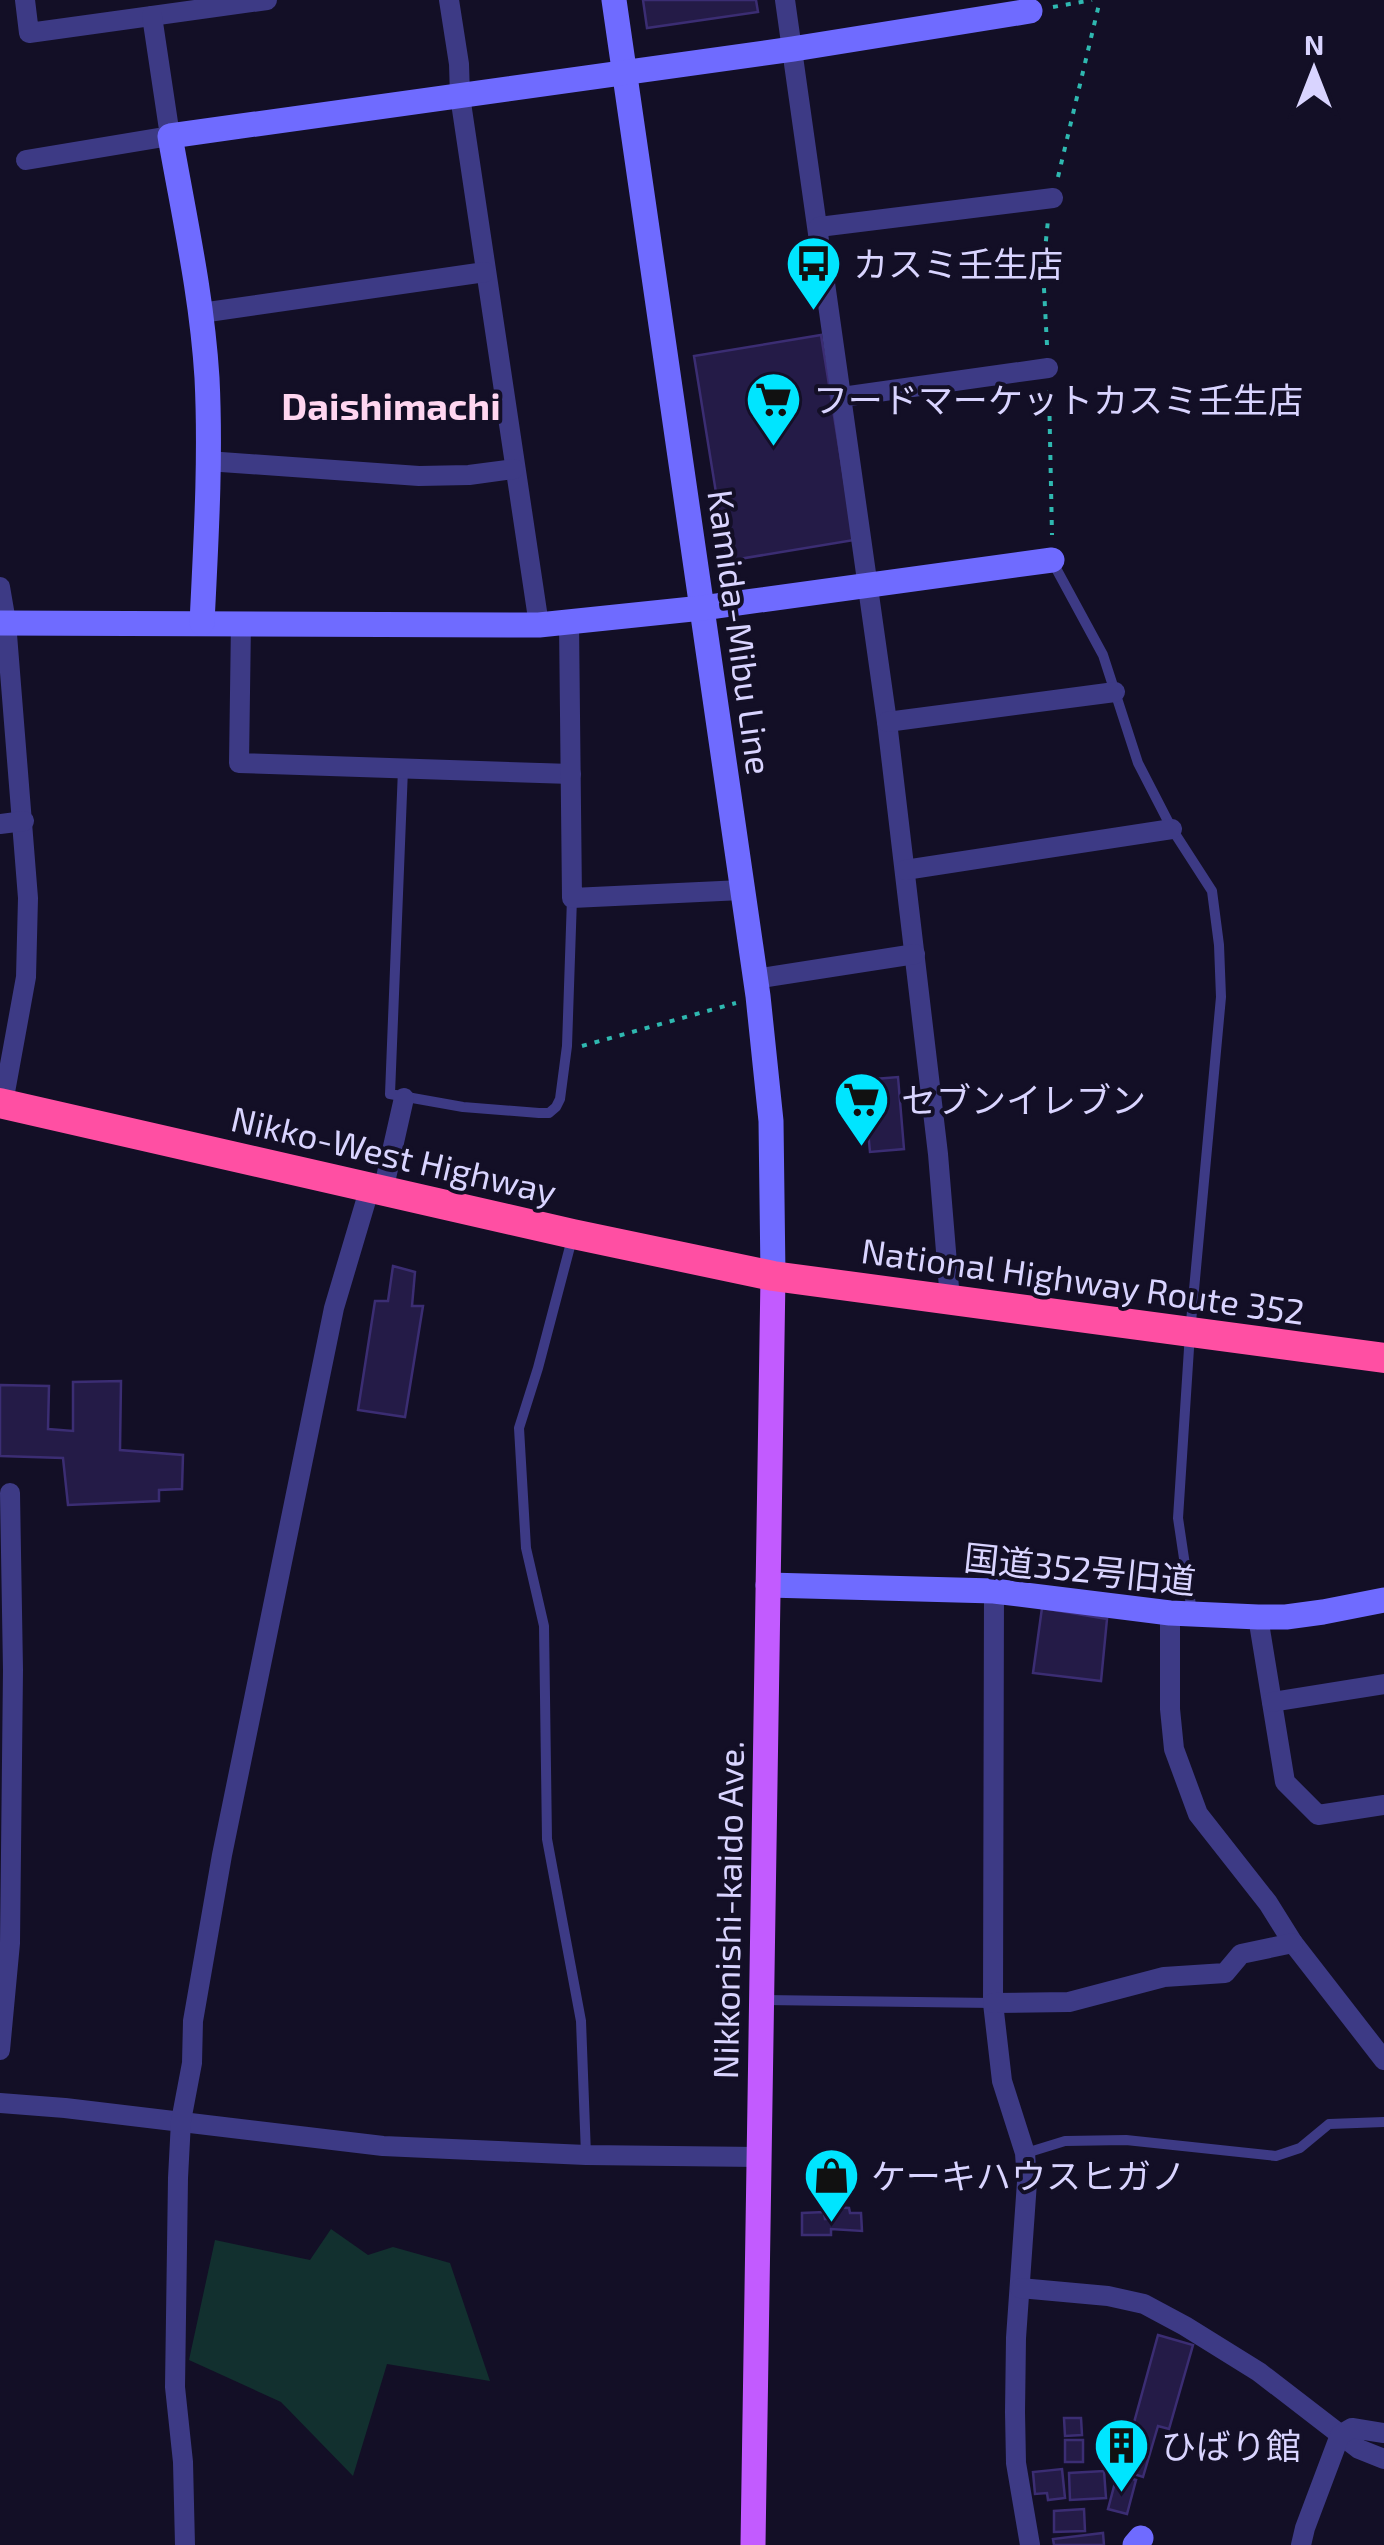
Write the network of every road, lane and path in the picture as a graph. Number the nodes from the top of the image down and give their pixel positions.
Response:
1 (25, 0) edge
2 (267, 0) edge
3 (449, 0) edge
4 (614, 0) edge
5 (785, 0) edge
6 (1092, 0) edge
7 (1100, 0) edge
8 (1028, 6) edge
9 (152, 16) junction
10 (793, 49) junction
11 (625, 72) junction
12 (460, 96) junction
13 (170, 136) junction
14 (26, 160) dead end
15 (1053, 198) junction
16 (818, 227) junction
17 (486, 272) junction
18 (201, 313) junction
19 (1048, 368) junction
20 (842, 397) junction
21 (208, 462) junction
22 (514, 469) junction
23 (1052, 560) junction
24 (0, 586) edge
25 (869, 586) junction
26 (702, 608) junction
27 (3, 622) edge
28 (202, 622) junction
29 (241, 622) junction
30 (570, 622) junction
31 (539, 625) junction
32 (1115, 692) junction
33 (887, 722) junction
34 (403, 769) junction
35 (570, 774) junction
36 (24, 821) junction
37 (0, 824) edge
38 (1172, 828) junction
39 (905, 870) junction
40 (742, 890) junction
41 (572, 898) junction
42 (915, 954) junction
43 (757, 988) junction
44 (567, 1046) junction
45 (404, 1098) junction
46 (2, 1103) edge
47 (377, 1189) junction
48 (573, 1234) junction
49 (772, 1276) junction
50 (950, 1300) junction
51 (1190, 1333) junction
52 (1384, 1358) edge
53 (10, 1493) dead end
54 (768, 1586) junction
55 (994, 1591) junction
56 (1384, 1600) edge
57 (1181, 1614) junction
58 (1258, 1617) junction
59 (1384, 1684) edge
60 (1272, 1702) junction
61 (1384, 1805) edge
62 (5, 1942) edge
63 (1293, 1943) junction
64 (761, 2000) junction
65 (993, 2003) junction
66 (0, 2050) edge
67 (1384, 2060) edge
68 (0, 2103) edge
69 (181, 2121) junction
70 (1384, 2122) edge
71 (1025, 2154) junction
72 (586, 2155) junction
73 (758, 2157) junction
74 (1020, 2288) junction
75 (1384, 2433) edge
76 (1340, 2435) junction
77 (1384, 2459) edge
78 (185, 2545) edge
79 (753, 2545) edge
80 (1030, 2545) edge
81 (1301, 2545) edge

1 - 9 street
2 - 9 street
3 - 12 street
4 - 11 street, Kamida-Mibu Line
5 - 10 street
6 - 8 path
7 - 15 path
8 - 10 street
9 - 13 street
10 - 11 street
10 - 16 street
11 - 12 street
11 - 26 street, Kamida-Mibu Line
12 - 13 street
12 - 17 street
13 - 14 street
13 - 18 street
15 - 16 street
15 - 19 path
16 - 20 street
17 - 18 street
17 - 22 street
18 - 21 street
19 - 20 street
19 - 23 path
20 - 25 street
21 - 22 street
21 - 28 street
22 - 31 street
23 - 25 street
23 - 32 lane
24 - 27 street
25 - 26 street
25 - 33 street
26 - 30 street
26 - 40 street, Kamida-Mibu Line
27 - 28 street
27 - 36 street
28 - 29 street
29 - 31 street
29 - 34 street
30 - 31 street
30 - 35 street
32 - 33 street
32 - 38 lane
33 - 39 street
34 - 35 street
34 - 45 lane
35 - 41 street
36 - 37 street
36 - 46 street
38 - 39 street
38 - 51 lane
39 - 42 street
40 - 41 street
40 - 43 street, Kamida-Mibu Line
41 - 44 lane
42 - 43 street
42 - 50 street
43 - 44 path
43 - 49 street, Kamida-Mibu Line
44 - 45 lane
45 - 47 street
46 - 47 highway, Nikko-West Highway
47 - 48 highway, Nikko-West Highway
47 - 69 street
48 - 49 highway, Nikko-West Highway
48 - 72 lane
49 - 50 highway, National Highway Route 352
49 - 54 main road, Nikkonishi-kaido Ave.
50 - 51 highway, National Highway Route 352
51 - 52 highway, National Highway Route 352
51 - 57 lane
53 - 62 street
54 - 55 street, 国道352号旧道
54 - 64 main road, Nikkonishi-kaido Ave.
55 - 57 street, 国道352号旧道
55 - 65 street
56 - 58 street, 国道352号旧道
57 - 58 street, 国道352号旧道
57 - 63 street
58 - 60 street
59 - 60 street
60 - 61 street
62 - 66 street
63 - 65 street
63 - 67 street
64 - 65 lane
64 - 73 main road, Nikkonishi-kaido Ave.
65 - 71 street
68 - 69 street
69 - 72 street
69 - 78 street
70 - 71 lane
71 - 74 street
72 - 73 street
73 - 79 main road, Nikkonishi-kaido Ave.
74 - 76 street
74 - 80 street
75 - 76 street
76 - 77 street
76 - 81 street

